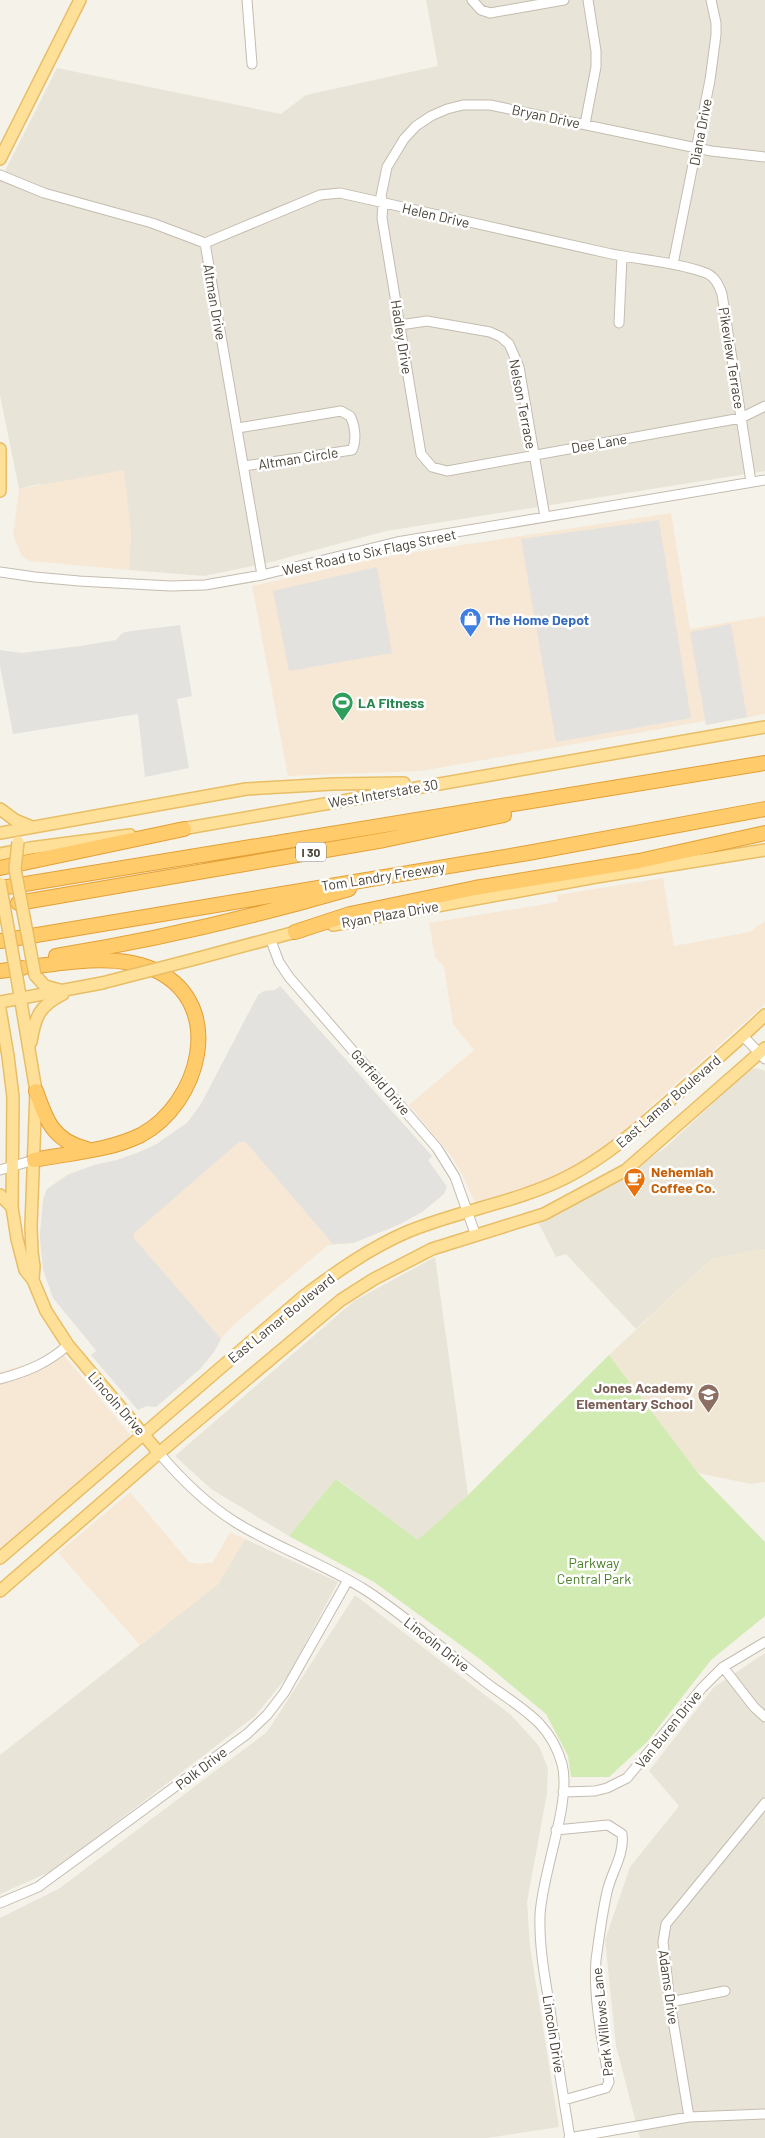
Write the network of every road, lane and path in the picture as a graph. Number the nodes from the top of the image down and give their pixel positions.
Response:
1 (80, 0) edge
2 (247, 0) edge
3 (472, 0) edge
4 (564, 0) edge
5 (588, 0) edge
6 (711, 0) edge
7 (252, 64) dead end
8 (585, 124) junction
9 (697, 148) junction
10 (765, 157) edge
11 (0, 159) edge
12 (0, 175) edge
13 (383, 203) junction
14 (205, 243) junction
15 (622, 256) junction
16 (674, 264) junction
17 (619, 323) dead end
18 (400, 325) junction
19 (765, 406) edge
20 (741, 418) junction
21 (238, 428) junction
22 (0, 449) edge
23 (533, 455) junction
24 (244, 466) junction
25 (432, 466) joint
26 (765, 480) edge
27 (751, 482) junction
28 (0, 491) edge
29 (544, 518) junction
30 (0, 572) edge
31 (262, 575) junction
32 (765, 727) edge
33 (765, 763) edge
34 (434, 783) junction
35 (601, 790) junction
36 (0, 809) edge
37 (765, 809) edge
38 (34, 828) junction
39 (184, 829) junction
40 (0, 833) edge
41 (765, 833) edge
42 (765, 850) edge
43 (0, 854) edge
44 (0, 868) edge
45 (416, 871) junction
46 (0, 883) edge
47 (0, 888) edge
48 (9, 904) edge
49 (295, 932) junction
50 (270, 938) junction
51 (0, 941) edge
52 (0, 965) edge
53 (25, 968) junction
54 (0, 971) edge
55 (68, 990) junction
56 (20, 999) junction
57 (0, 1002) edge
58 (0, 1010) edge
59 (765, 1015) edge
60 (743, 1036) junction
61 (0, 1043) edge
62 (29, 1051) junction
63 (763, 1053) edge
64 (8, 1056) junction
65 (36, 1091) junction
66 (90, 1150) junction
67 (34, 1160) junction
68 (12, 1167) junction
69 (0, 1170) edge
70 (0, 1195) edge
71 (12, 1206) junction
72 (467, 1212) junction
73 (476, 1236) junction
74 (33, 1280) junction
75 (68, 1345) junction
76 (0, 1379) edge
77 (144, 1434) junction
78 (159, 1452) junction
79 (0, 1558) edge
80 (348, 1580) junction
81 (0, 1591) edge
82 (765, 1642) edge
83 (723, 1667) junction
84 (765, 1717) edge
85 (562, 1792) junction
86 (765, 1803) edge
87 (556, 1830) junction
88 (0, 1903) edge
89 (725, 1991) dead end
90 (670, 2002) junction
91 (564, 2100) junction
92 (765, 2114) edge
93 (689, 2117) junction
94 (570, 2138) edge

1 - 11 main road
2 - 7 street
3 - 4 street
5 - 8 street
6 - 9 street, Diana Drive
8 - 9 street, Bryan Drive
8 - 13 street, Bryan Drive
9 - 10 street, Bryan Drive
9 - 16 street, Diana Drive
12 - 14 street
13 - 14 street, Helen Drive
13 - 15 street, Helen Drive
13 - 18 street, Hadley Drive
14 - 21 street, Altman Drive
15 - 16 street, Helen Drive
15 - 17 street
16 - 20 street, Pikeview Terrace
18 - 23 street, Nelson Terrace
18 - 25 street, Hadley Drive
19 - 20 street, Dee Lane
20 - 23 street, Dee Lane
20 - 27 street, Pikeview Terrace
21 - 24 street, Altman Drive
21 - 24 street, Altman Circle
22 - 28 main road
23 - 25 street, Dee Lane
23 - 29 street, Nelson Terrace
24 - 31 street, Altman Drive
26 - 27 street, West Road to Six Flags Street
27 - 29 street, West Road to Six Flags Street
29 - 31 street, West Road to Six Flags Street
30 - 31 street, West Road to Six Flags Street
32 - 34 main road, West Interstate 30
33 - 35 highway, I 30
34 - 38 main road
34 - 39 main road, West Interstate 30
35 - 47 highway, I 30
35 - 48 highway, I 30
36 - 38 main road
37 - 45 highway, Tom Landry Freeway
38 - 40 main road
38 - 53 main road, bridge
39 - 43 main road, West Interstate 30
39 - 44 highway
41 - 49 highway
42 - 49 main road, Ryan Plaza Drive
45 - 51 highway, Tom Landry Freeway
45 - 53 highway
46 - 53 main road, bridge
49 - 50 main road, Ryan Plaza Drive
50 - 55 main road, Ryan Plaza Drive, bridge
50 - 72 street, Garfield Drive
52 - 53 highway
53 - 54 highway
53 - 55 main road
53 - 56 main road, Lincoln Drive
53 - 66 highway
55 - 56 main road, Ryan Plaza Drive
55 - 62 main road
56 - 57 main road, Ryan Plaza Drive
56 - 62 main road, Lincoln Drive
58 - 64 main road, Lincoln Drive
59 - 60 main road, East Lamar Boulevard
60 - 63 street
60 - 72 main road, East Lamar Boulevard
61 - 64 main road
62 - 65 main road, Lincoln Drive
63 - 73 main road, East Lamar Boulevard
64 - 68 main road, Lincoln Drive
65 - 66 highway
65 - 67 main road, Lincoln Drive
66 - 67 highway
67 - 68 street
67 - 74 main road, Lincoln Drive
68 - 69 street
68 - 71 main road, Lincoln Drive
70 - 71 main road
71 - 74 main road, Lincoln Drive
72 - 73 street, Garfield Drive
72 - 77 main road, East Lamar Boulevard
73 - 78 main road, East Lamar Boulevard
74 - 75 main road, Lincoln Drive
75 - 76 street
75 - 77 main road, Lincoln Drive
77 - 78 main road, Lincoln Drive
77 - 79 main road, East Lamar Boulevard
78 - 80 street, Lincoln Drive
78 - 81 main road, East Lamar Boulevard
80 - 85 street, Lincoln Drive
80 - 88 street, Polk Drive
82 - 83 street, Van Buren Drive
83 - 84 street
83 - 85 street, Van Buren Drive
85 - 87 street, Lincoln Drive
86 - 90 street, Adams Drive
87 - 91 street, Lincoln Drive
87 - 91 street, Park Willows Lane
89 - 90 street
90 - 93 street, Adams Drive
91 - 94 street, Lincoln Drive
92 - 93 street
93 - 94 street

